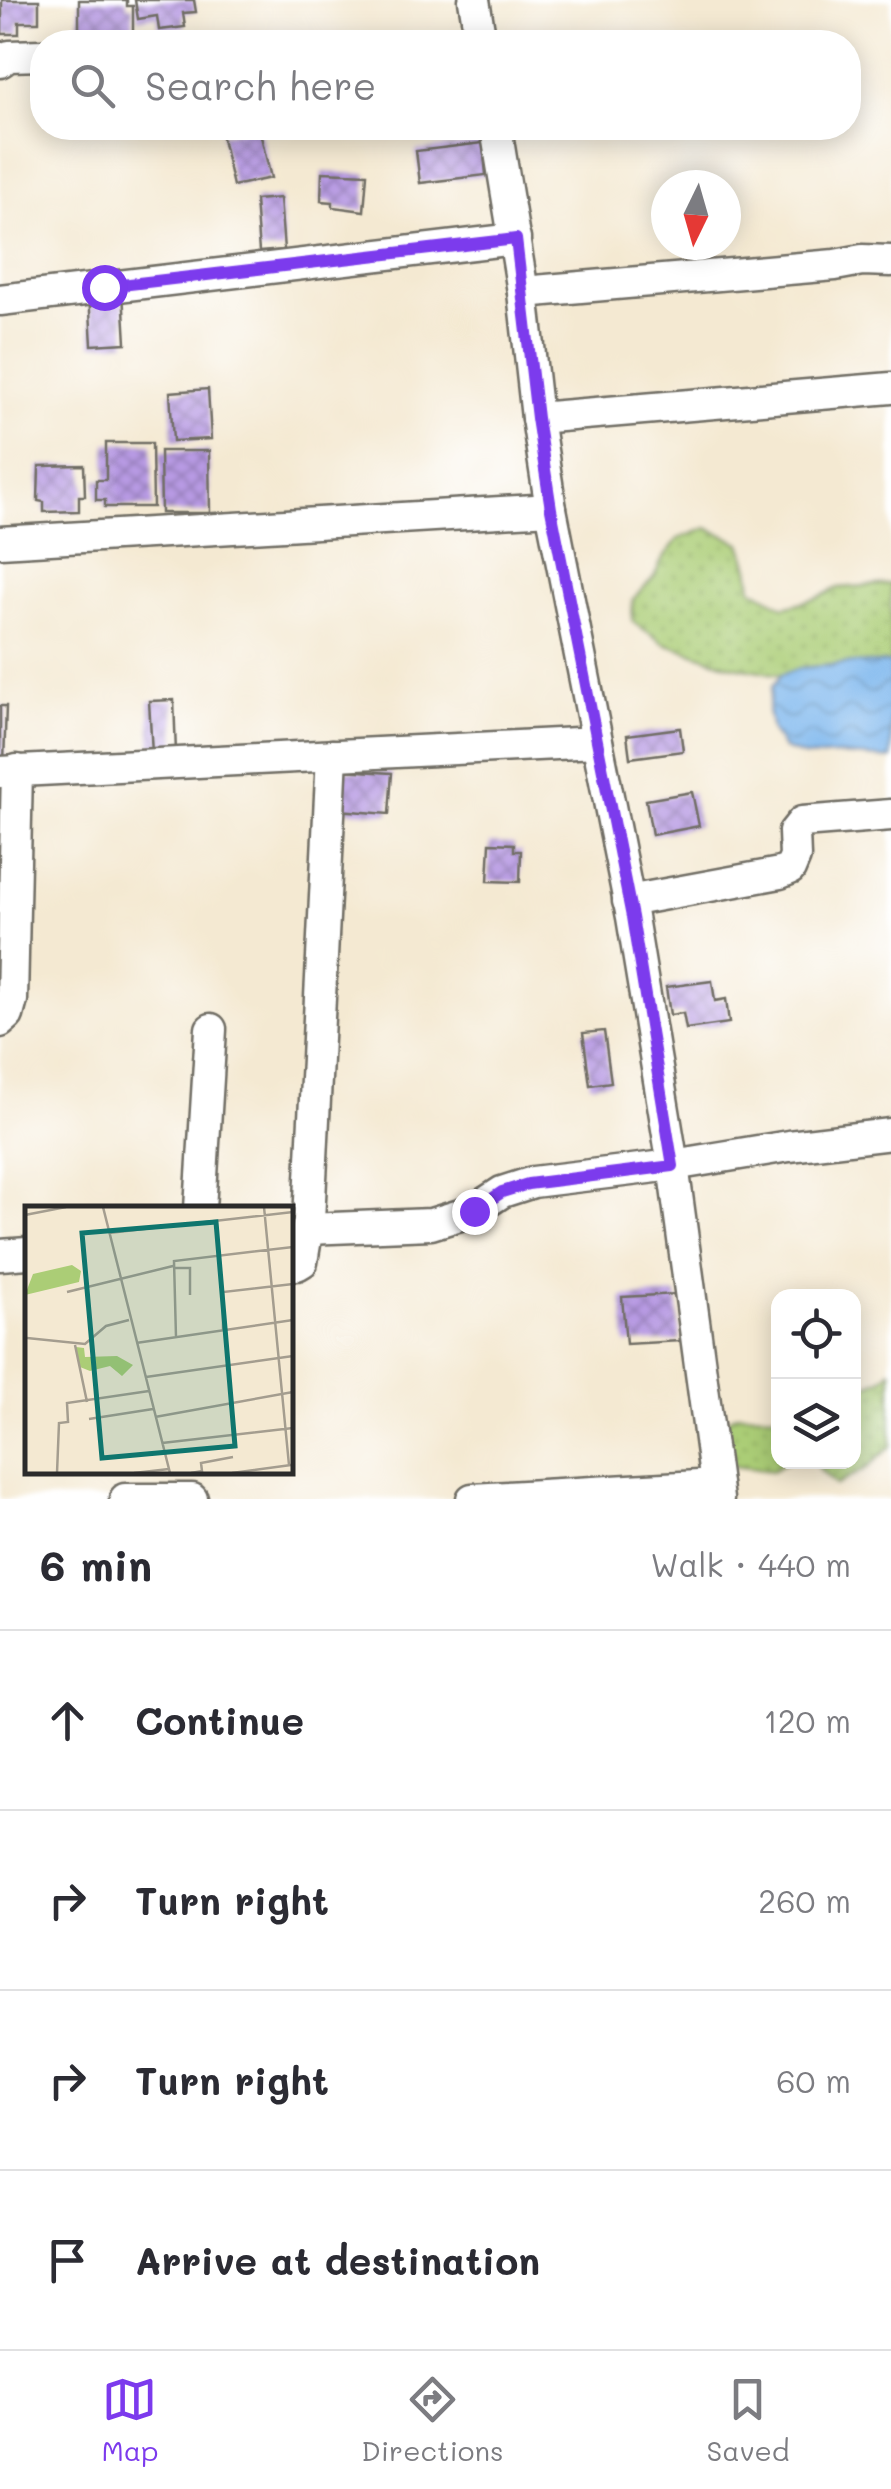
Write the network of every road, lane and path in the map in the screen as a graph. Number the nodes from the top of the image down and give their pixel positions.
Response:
1 (474, 0) edge
2 (479, 30) edge
3 (30, 55) edge
4 (0, 62) edge
5 (498, 140) edge
6 (516, 239) junction
7 (891, 260) edge
8 (523, 292) junction
9 (0, 300) edge
10 (891, 388) edge
11 (537, 418) junction
12 (551, 509) junction
13 (0, 542) edge
14 (597, 742) junction
15 (332, 755) junction
16 (9, 771) edge
17 (891, 815) edge
18 (628, 901) junction
19 (0, 1022) edge
20 (211, 1029) dead end
21 (891, 1134) edge
22 (673, 1166) junction
23 (200, 1206) edge
24 (302, 1222) edge
25 (25, 1254) edge
26 (0, 1256) edge
27 (292, 1264) edge
28 (717, 1492) edge
29 (125, 1499) edge
30 (192, 1499) edge
31 (472, 1499) edge

1 - 2 street
3 - 4 street
5 - 6 street
6 - 8 street
6 - 9 street
7 - 8 street
8 - 11 street
10 - 11 street
11 - 12 street
12 - 13 street
12 - 14 street
14 - 15 street
14 - 18 street
15 - 16 street
15 - 24 street
16 - 19 street
17 - 18 street
18 - 22 street
20 - 23 street
21 - 22 street
22 - 24 street
22 - 28 street
24 - 27 street
25 - 26 street
28 - 31 street
29 - 30 street

